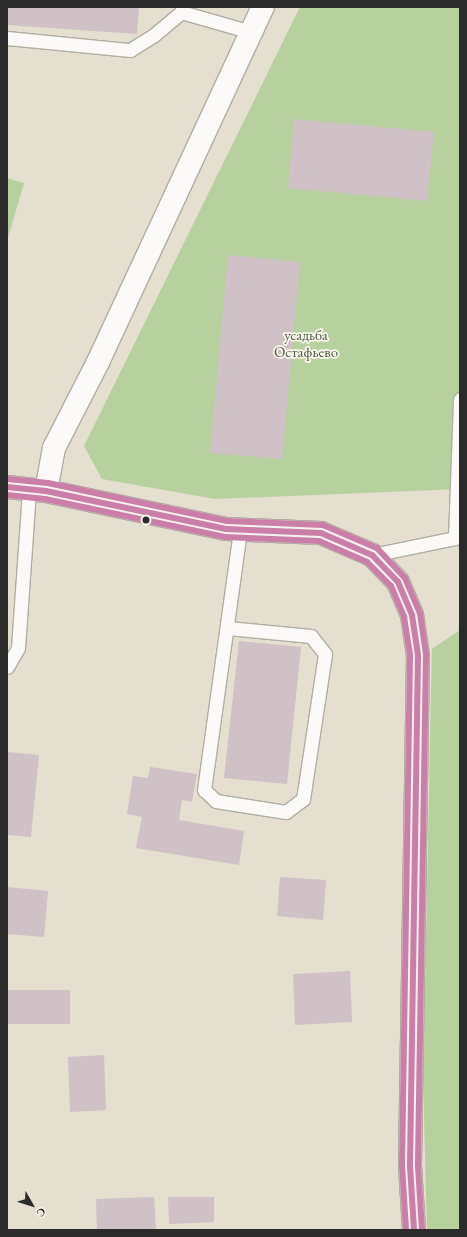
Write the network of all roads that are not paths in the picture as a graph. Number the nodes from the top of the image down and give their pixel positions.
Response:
1 (262, 7) edge
2 (181, 9) edge
3 (251, 32) junction
4 (7, 38) edge
5 (460, 399) edge
6 (7, 487) edge
7 (38, 491) junction
8 (240, 529) junction
9 (458, 538) edge
10 (372, 555) junction
11 (228, 628) junction
12 (7, 667) edge
13 (414, 1230) edge

1 - 3 street
2 - 3 lane
2 - 4 lane
3 - 7 street
5 - 9 lane
6 - 7 street
7 - 8 street
7 - 12 lane
8 - 10 street
8 - 11 lane
9 - 10 lane
10 - 13 street
11 - 11 lane

